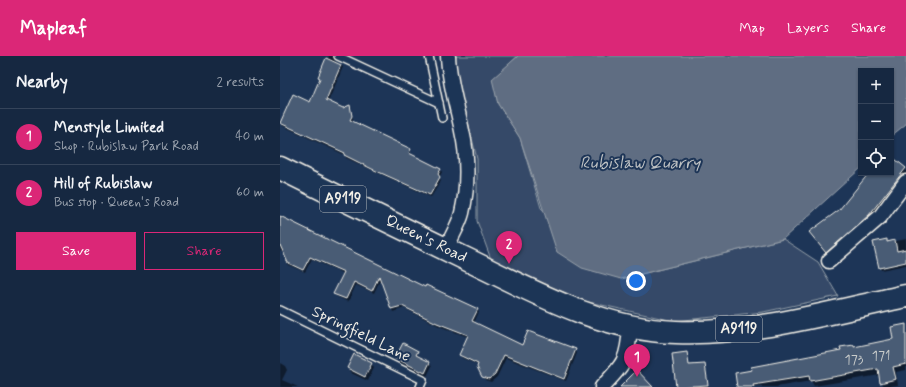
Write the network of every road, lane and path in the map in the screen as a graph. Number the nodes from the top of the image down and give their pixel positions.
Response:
1 (338, 56) edge
2 (429, 56) edge
3 (448, 56) edge
4 (439, 103) junction
5 (442, 118) dead end
6 (280, 168) edge
7 (906, 182) edge
8 (446, 249) junction
9 (829, 261) dead end
10 (906, 296) edge
11 (280, 310) edge
12 (630, 327) junction
13 (420, 387) edge
14 (602, 387) edge

1 - 4 lane
2 - 4 lane
3 - 8 street
4 - 5 lane
6 - 8 main road, Queen's Road / A9119
7 - 9 street
8 - 12 main road, Queen's Road / A9119
10 - 12 main road, A9119
11 - 13 lane, Springfield Lane
12 - 14 street

